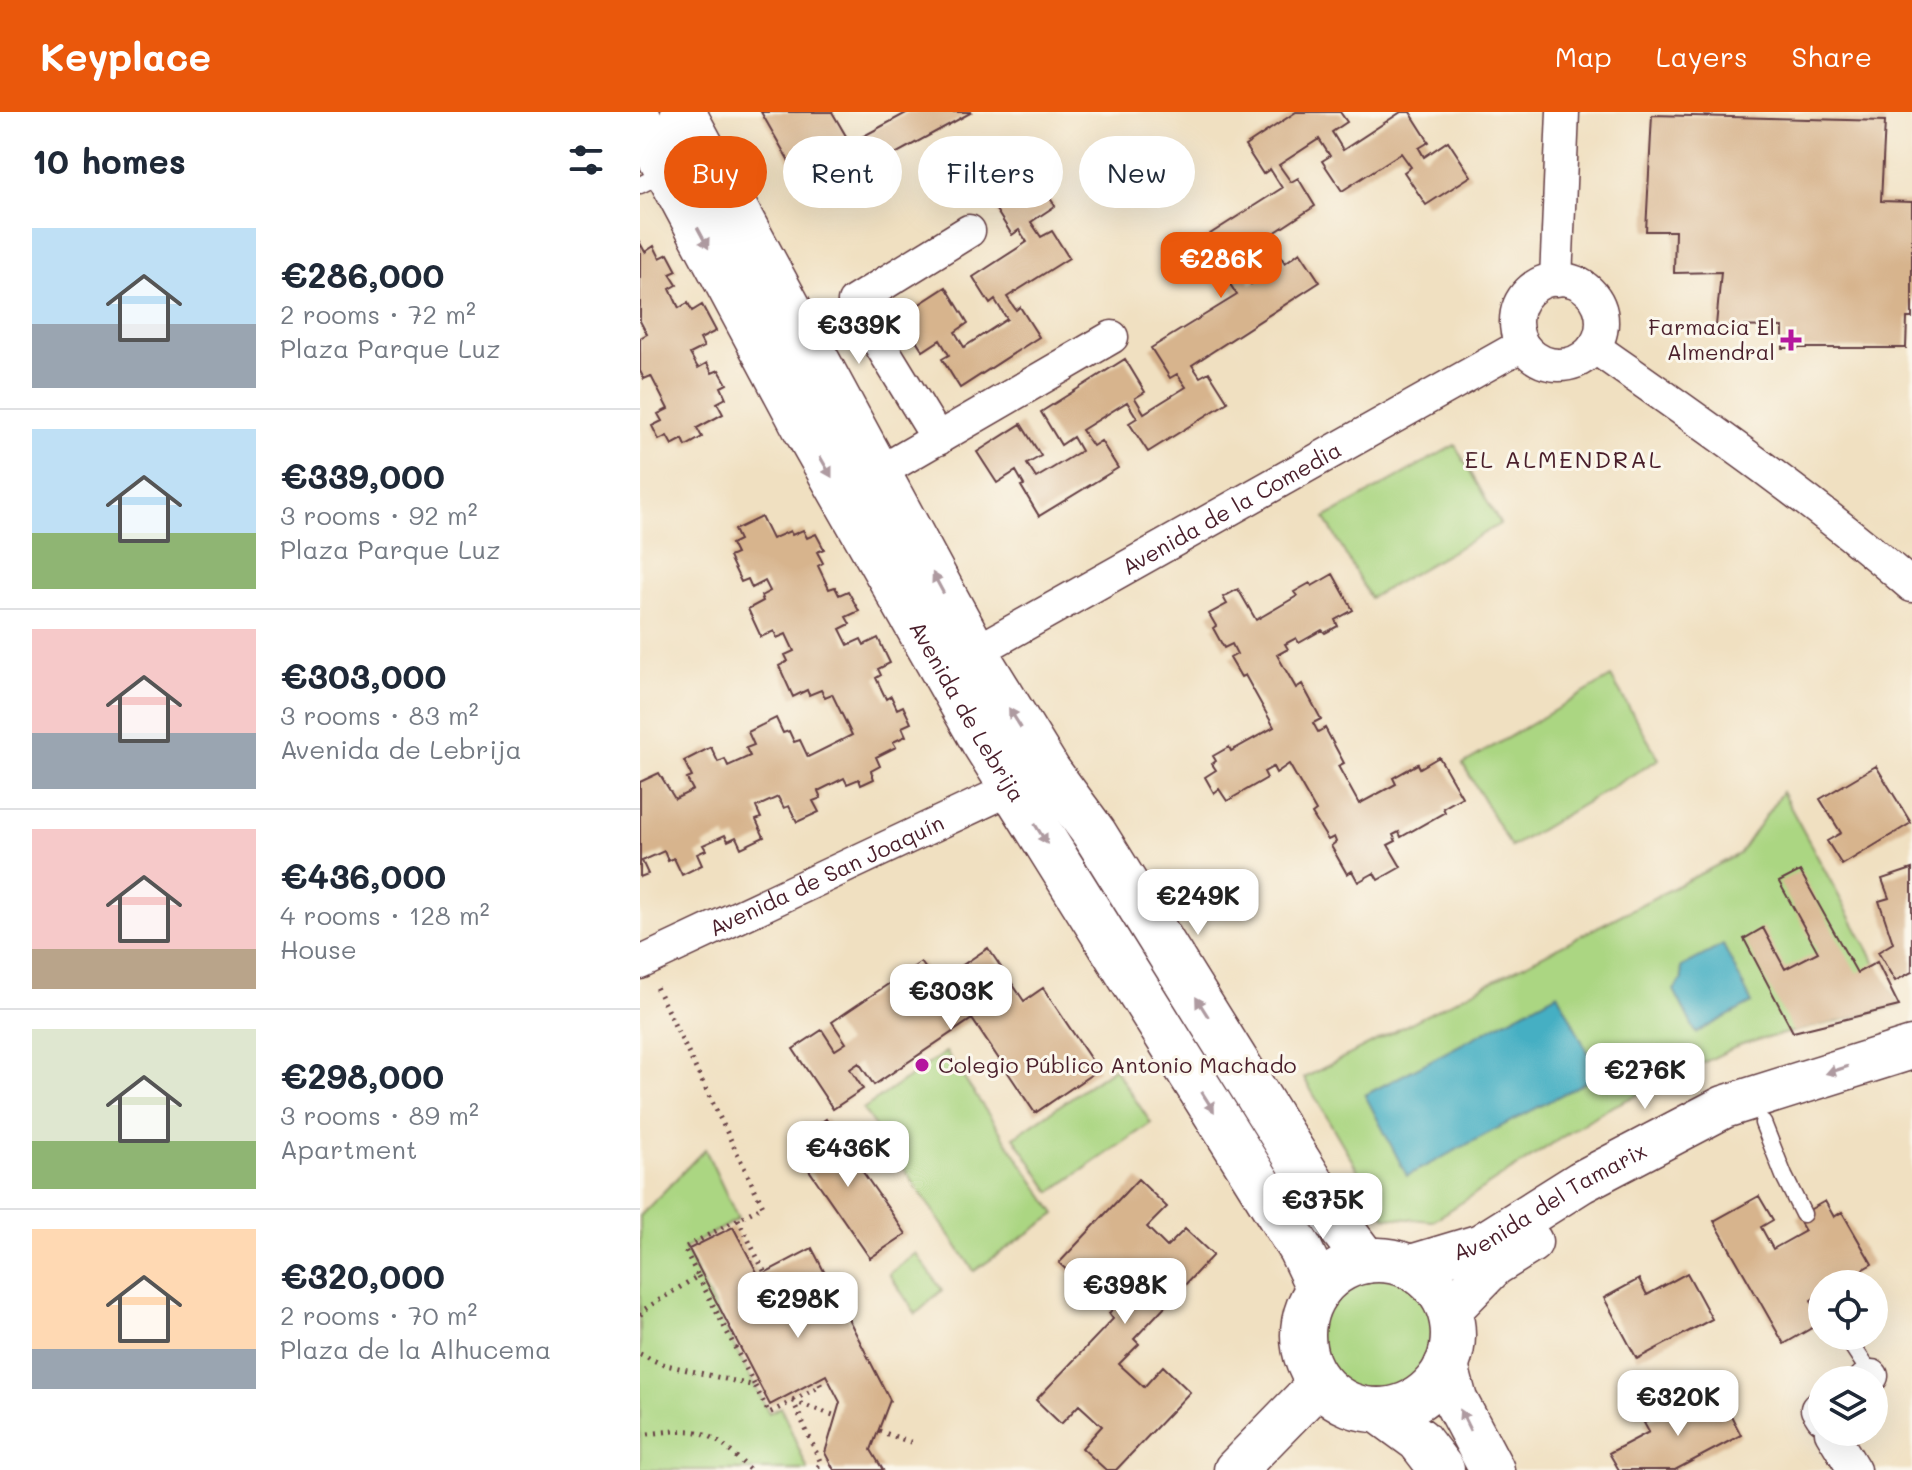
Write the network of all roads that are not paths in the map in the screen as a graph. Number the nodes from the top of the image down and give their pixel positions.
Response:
1 (683, 112) edge
2 (1563, 112) edge
3 (640, 120) edge
4 (654, 178) edge
5 (969, 231) dead end
6 (1556, 280) junction
7 (1112, 337) dead end
8 (1522, 345) junction
9 (1594, 347) junction
10 (938, 439) junction
11 (878, 473) junction
12 (1912, 586) edge
13 (958, 662) junction
14 (1031, 780) junction
15 (642, 962) edge
16 (1912, 1048) edge
17 (1912, 1078) edge
18 (1763, 1123) junction
19 (1803, 1214) dead end
20 (1366, 1261) junction
21 (1411, 1266) junction
22 (1319, 1289) junction
23 (1450, 1310) junction
24 (1446, 1366) junction
25 (1320, 1383) junction
26 (1378, 1410) junction
27 (1839, 1446) edge
28 (1235, 1470) edge
29 (1442, 1470) edge
30 (1492, 1470) edge
31 (1854, 1470) edge

1 - 11 main road, Avenida de Lebrija
2 - 6 street
3 - 4 main road, Avenida de Lebrija
4 -> 13 main road, Avenida de Lebrija
5 - 10 street
6 - 8 street
6 - 9 street
7 - 10 street
8 - 9 street
8 - 13 street, Avenida de la Comedia
9 - 12 street
10 - 11 street
13 -> 11 main road, Avenida de Lebrija
13 - 14 main road
14 - 15 street, Avenida de San Joaquín
20 -> 14 main road
14 -> 22 main road, Avenida de Lebrija
16 -> 21 street, Avenida del Tamarix
17 - 18 street, Avenida del Tamarix
18 - 19 lane
18 - 23 street, Avenida del Tamarix
20 - 21 main road
20 - 22 main road
21 - 23 main road
22 - 25 main road
23 - 24 main road
24 - 26 main road
30 -> 24 main road
25 - 26 main road
25 - 28 street
26 - 29 main road
27 - 31 street

